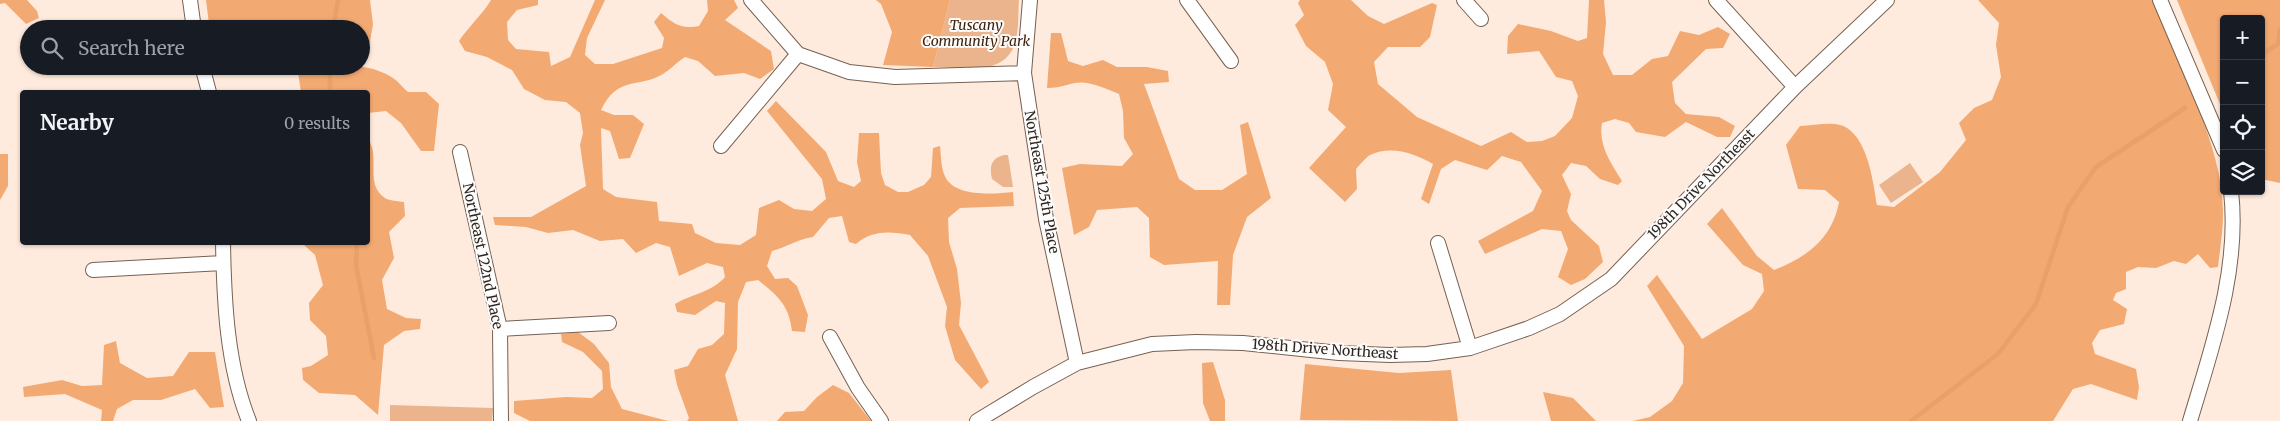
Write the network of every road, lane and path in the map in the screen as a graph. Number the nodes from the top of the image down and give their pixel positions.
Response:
1 (190, 0) edge
2 (751, 0) edge
3 (1030, 0) edge
4 (1187, 0) edge
5 (1464, 0) edge
6 (1716, 0) edge
7 (1887, 0) edge
8 (2160, 0) edge
9 (1480, 19) dead end
10 (193, 20) edge
11 (798, 54) junction
12 (1231, 61) dead end
13 (1024, 73) junction
14 (204, 75) edge
15 (1795, 87) junction
16 (208, 90) edge
17 (2220, 141) edge
18 (721, 146) dead end
19 (460, 152) dead end
20 (2231, 195) edge
21 (1438, 243) dead end
22 (223, 245) edge
23 (223, 263) junction
24 (93, 270) dead end
25 (609, 323) dead end
26 (500, 328) junction
27 (830, 337) dead end
28 (1470, 348) junction
29 (1077, 363) junction
30 (249, 421) edge
31 (501, 421) edge
32 (881, 421) edge
33 (976, 421) edge
34 (2190, 421) edge

1 - 10 street
2 - 11 street
3 - 13 street, Northeast 125th Place
4 - 12 street
5 - 9 street
6 - 15 street
7 - 15 street, 198th Drive Northeast
8 - 17 street
11 - 13 street
11 - 18 street
13 - 29 street, Northeast 125th Place
14 - 16 street
15 - 28 street, 198th Drive Northeast
19 - 26 street, Northeast 122nd Place
20 - 34 street
21 - 28 street
22 - 23 street
23 - 24 street
23 - 30 street
25 - 26 street
26 - 31 street, Northeast 122nd Place
27 - 32 street
28 - 29 street, 198th Drive Northeast
29 - 33 street, 198th Drive Northeast

